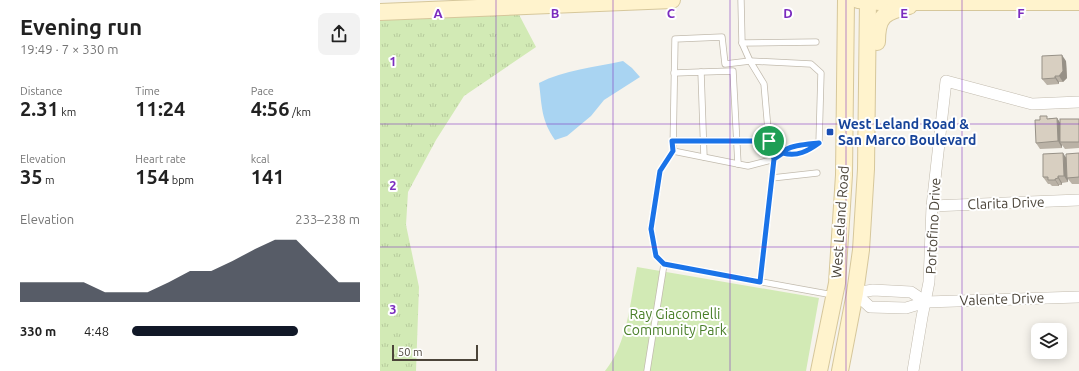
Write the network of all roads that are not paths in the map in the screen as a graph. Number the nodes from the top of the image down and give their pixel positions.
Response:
1 (672, 0) edge
2 (741, 0) edge
3 (846, 0) edge
4 (863, 0) edge
5 (924, 2) junction
6 (1079, 2) edge
7 (380, 12) edge
8 (816, 42) dead end
9 (742, 43) junction
10 (750, 61) junction
11 (725, 64) junction
12 (725, 71) junction
13 (701, 72) junction
14 (674, 73) junction
15 (1079, 102) edge
16 (672, 141) junction
17 (769, 141) junction
18 (704, 142) junction
19 (737, 142) junction
20 (673, 151) junction
21 (704, 157) junction
22 (774, 159) junction
23 (738, 164) junction
24 (866, 169) junction
25 (817, 174) dead end
26 (844, 175) junction
27 (772, 178) junction
28 (1079, 200) edge
29 (932, 206) junction
30 (664, 264) junction
31 (760, 282) junction
32 (855, 293) junction
33 (835, 295) junction
34 (1079, 296) edge
35 (926, 302) junction
36 (647, 371) edge
37 (819, 371) edge
38 (833, 371) edge
39 (840, 371) edge
40 (913, 371) edge

1 - 7 main road
2 - 9 lane
3 - 26 main road, West Leland Road
4 - 5 main road
4 - 24 main road, West Leland Road
5 - 6 main road
5 - 24 main road
8 - 9 lane
9 - 10 lane
10 - 11 lane
10 - 17 lane
10 - 22 lane
11 - 12 lane
11 - 14 lane
12 - 13 lane
12 - 19 lane
13 - 14 lane
13 - 18 lane
14 - 16 lane
15 - 29 street, Portofino Drive
16 - 18 lane
16 - 20 lane
17 - 19 lane
17 - 22 lane
18 - 19 lane
18 - 21 lane
19 - 23 lane
20 - 21 lane
20 - 30 lane
21 - 23 lane
22 - 23 lane
22 - 27 lane
24 - 32 main road, West Leland Road
25 - 27 lane
26 - 32 main road
26 - 33 main road, West Leland Road
27 - 31 lane
28 - 29 street, Clarita Drive
29 - 35 street, Portofino Drive
30 - 31 lane
30 - 36 lane
31 - 33 lane
32 - 35 street
32 - 35 street, Valente Drive
32 - 39 main road, West Leland Road
33 - 37 main road, West Leland Road
33 - 38 main road
34 - 35 street, Valente Drive
35 - 40 street, Portofino Drive

